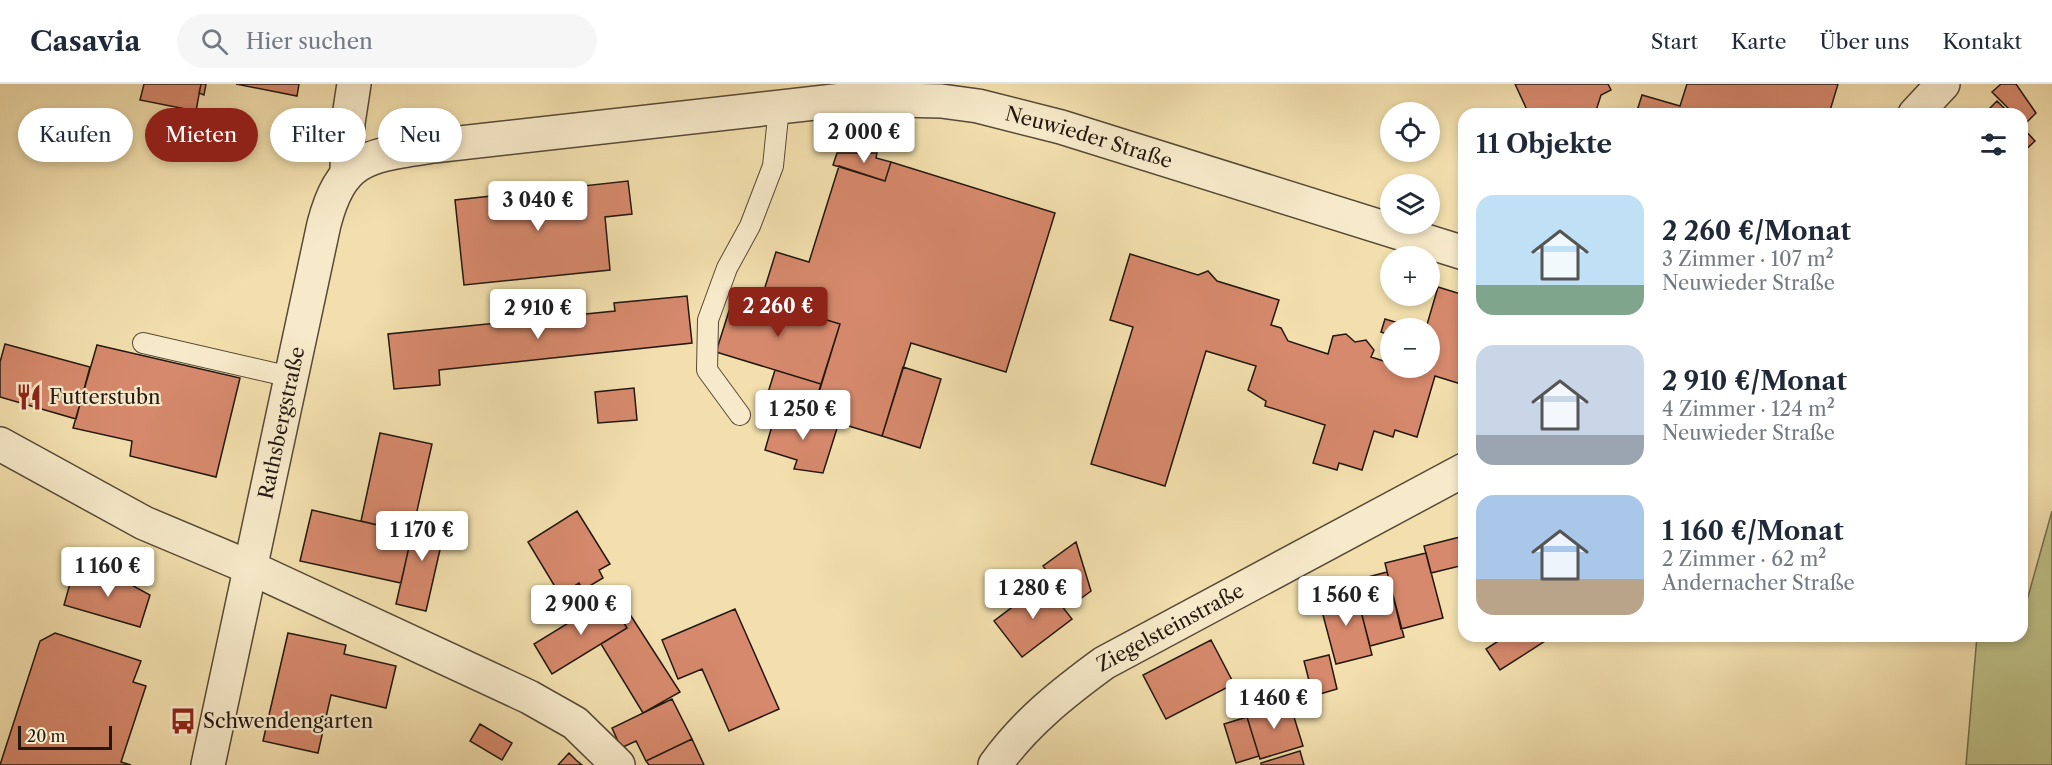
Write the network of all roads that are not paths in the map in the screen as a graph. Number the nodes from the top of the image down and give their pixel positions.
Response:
1 (354, 84) edge
2 (1943, 84) edge
3 (779, 107) junction
4 (1921, 108) edge
5 (347, 171) junction
6 (1458, 251) edge
7 (143, 343) dead end
8 (291, 377) junction
9 (740, 415) dead end
10 (0, 444) edge
11 (1458, 473) edge
12 (251, 568) junction
13 (208, 765) edge
14 (618, 765) edge
15 (995, 765) edge

1 - 5 street, Rathsbergstraße
2 - 4 street
3 - 5 street, Neuwieder Straße
3 - 6 street, Neuwieder Straße
3 - 9 lane
5 - 8 street, Rathsbergstraße
7 - 8 lane
8 - 12 street, Rathsbergstraße
10 - 12 street
11 - 15 street, Ziegelsteinstraße
12 - 13 street, Rathsbergstraße
12 - 14 street

